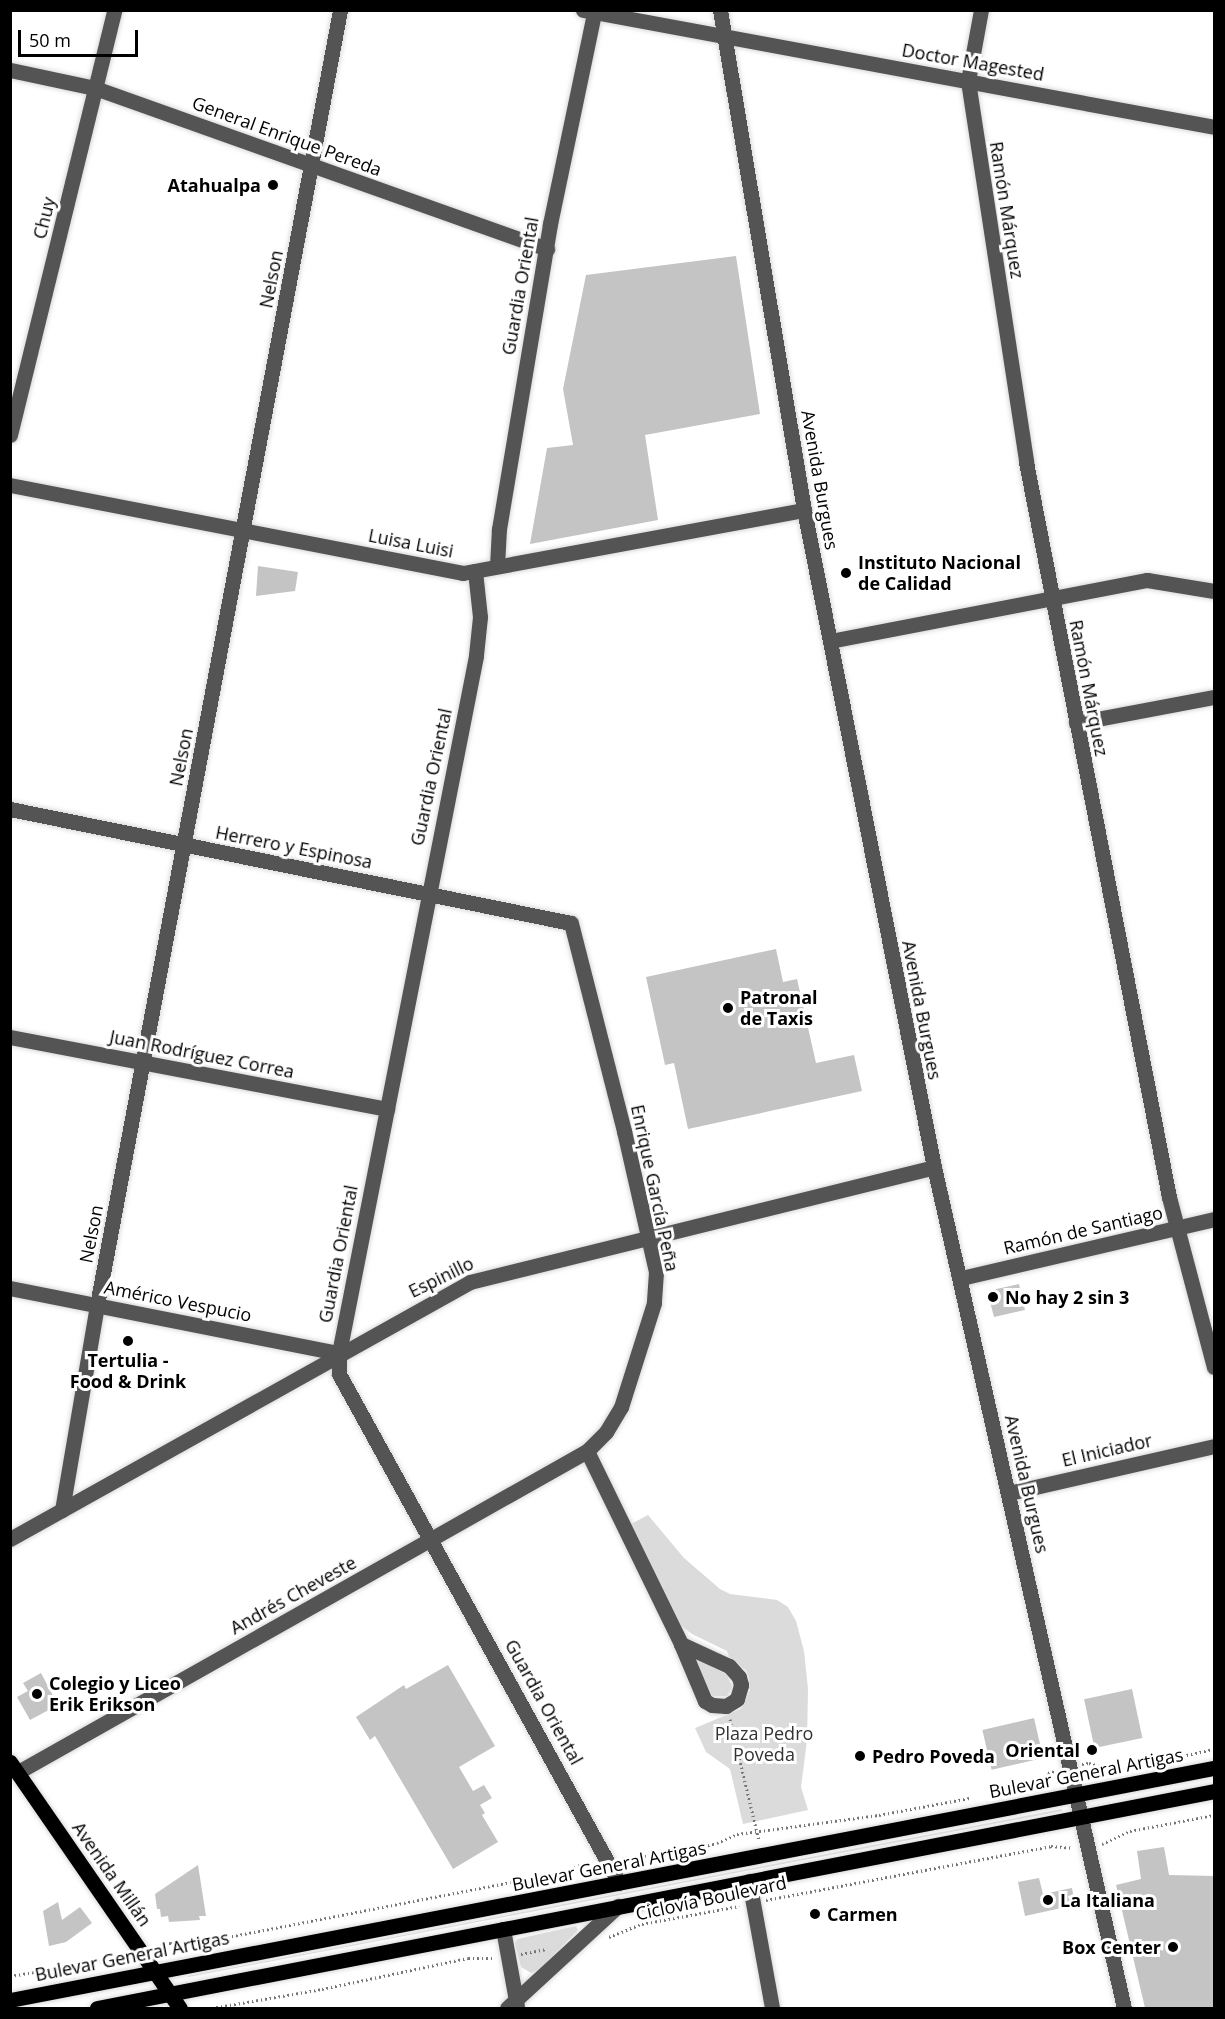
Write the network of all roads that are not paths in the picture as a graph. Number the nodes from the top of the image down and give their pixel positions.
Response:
1 (114, 10) edge
2 (340, 10) edge
3 (720, 10) edge
4 (981, 10) edge
5 (589, 12) edge
6 (724, 38) junction
7 (10, 70) edge
8 (968, 81) junction
9 (95, 88) junction
10 (1215, 128) edge
11 (312, 166) junction
12 (547, 249) junction
13 (10, 435) edge
14 (10, 485) edge
15 (804, 510) junction
16 (243, 531) junction
17 (497, 567) junction
18 (475, 571) junction
19 (1215, 591) edge
20 (1052, 598) junction
21 (830, 641) junction
22 (1215, 697) edge
23 (1076, 723) junction
24 (10, 810) edge
25 (185, 844) junction
26 (427, 893) junction
27 (570, 923) joint
28 (10, 1037) edge
29 (144, 1062) junction
30 (387, 1109) junction
31 (934, 1167) junction
32 (1215, 1220) edge
33 (1177, 1228) junction
34 (649, 1238) junction
35 (961, 1278) junction
36 (10, 1288) edge
37 (97, 1305) junction
38 (339, 1353) junction
39 (1215, 1367) edge
40 (1215, 1446) edge
41 (587, 1451) junction
42 (1009, 1493) junction
43 (62, 1510) junction
44 (10, 1539) edge
45 (433, 1539) junction
46 (681, 1644) junction
47 (14, 1767) edge
48 (1215, 1768) edge
49 (1215, 1791) edge
50 (1078, 1795) junction
51 (1083, 1816) junction
52 (749, 1881) junction
53 (619, 1883) junction
54 (618, 1906) junction
55 (503, 1929) junction
56 (156, 1971) junction
57 (171, 1995) junction
58 (10, 2000) edge
59 (513, 2006) edge
60 (97, 2008) edge
61 (180, 2008) edge
62 (772, 2008) edge
63 (1125, 2008) edge

1 - 9 street, Chuy
2 - 11 street, Nelson
3 - 6 street, Avenida Burgues
4 - 8 street, Ramón Márquez
5 - 6 street, Doctor Magested
5 - 12 street, Guardia Oriental
6 - 8 street, Doctor Magested
6 - 15 street, Avenida Burgues
7 - 9 street, General Enrique Pereda
8 - 10 street, Doctor Magested
8 - 20 street, Ramón Márquez
9 - 11 street, General Enrique Pereda
9 - 13 street, Chuy
11 - 12 street, General Enrique Pereda
11 - 16 street, Nelson
12 - 17 street, Guardia Oriental
14 - 16 street, Luisa Luisi
15 - 17 street, Luisa Luisi
15 - 21 street, Avenida Burgues
16 - 18 street, Luisa Luisi
16 - 25 street, Nelson
17 - 18 street, Luisa Luisi
18 - 26 street, Guardia Oriental
19 - 20 street
20 - 21 street
20 - 23 street, Ramón Márquez
21 - 31 street, Avenida Burgues
22 - 23 street
23 - 33 street, Ramón Márquez
24 - 25 street, Herrero y Espinosa
25 - 26 street, Herrero y Espinosa
25 - 29 street, Nelson
26 - 27 street, Herrero y Espinosa
26 - 30 street, Guardia Oriental
27 - 34 street, Enrique García Peña
28 - 29 street, Juan Rodríguez Correa
29 - 30 street, Juan Rodríguez Correa
29 - 37 street, Nelson
30 - 38 street, Guardia Oriental
31 - 34 street, Espinillo
31 - 35 street, Avenida Burgues
32 - 33 street, Ramón de Santiago
33 - 35 street, Ramón de Santiago
33 - 39 street, Ramón Márquez
34 - 38 street, Espinillo
34 - 41 street, Enrique García Peña
35 - 42 street, Avenida Burgues
36 - 37 street, Américo Vespucio
37 - 38 street, Américo Vespucio
37 - 43 street, Nelson
38 - 43 street, Espinillo
38 - 45 street, Guardia Oriental
40 - 42 street, El Iniciador
41 - 45 street, Andrés Cheveste
41 - 46 street
42 - 50 street, Avenida Burgues
43 - 44 street, Espinillo
45 - 47 street, Andrés Cheveste
45 - 53 street, Guardia Oriental
46 - 46 street
47 - 56 main road, Avenida Millán
48 - 50 main road, Bulevar General Artigas
49 - 51 main road
50 - 51 street, Avenida Burgues
50 - 53 main road, Bulevar General Artigas
51 - 52 main road
51 - 63 street, Avenida Burgues
52 - 54 main road
52 - 62 street
53 - 56 main road, Bulevar General Artigas
54 - 55 main road
54 - 59 street
55 - 57 main road
55 - 59 street
56 - 57 main road, Avenida Millán
56 - 58 main road, Bulevar General Artigas
57 - 60 main road
57 - 61 main road, Avenida Millán

